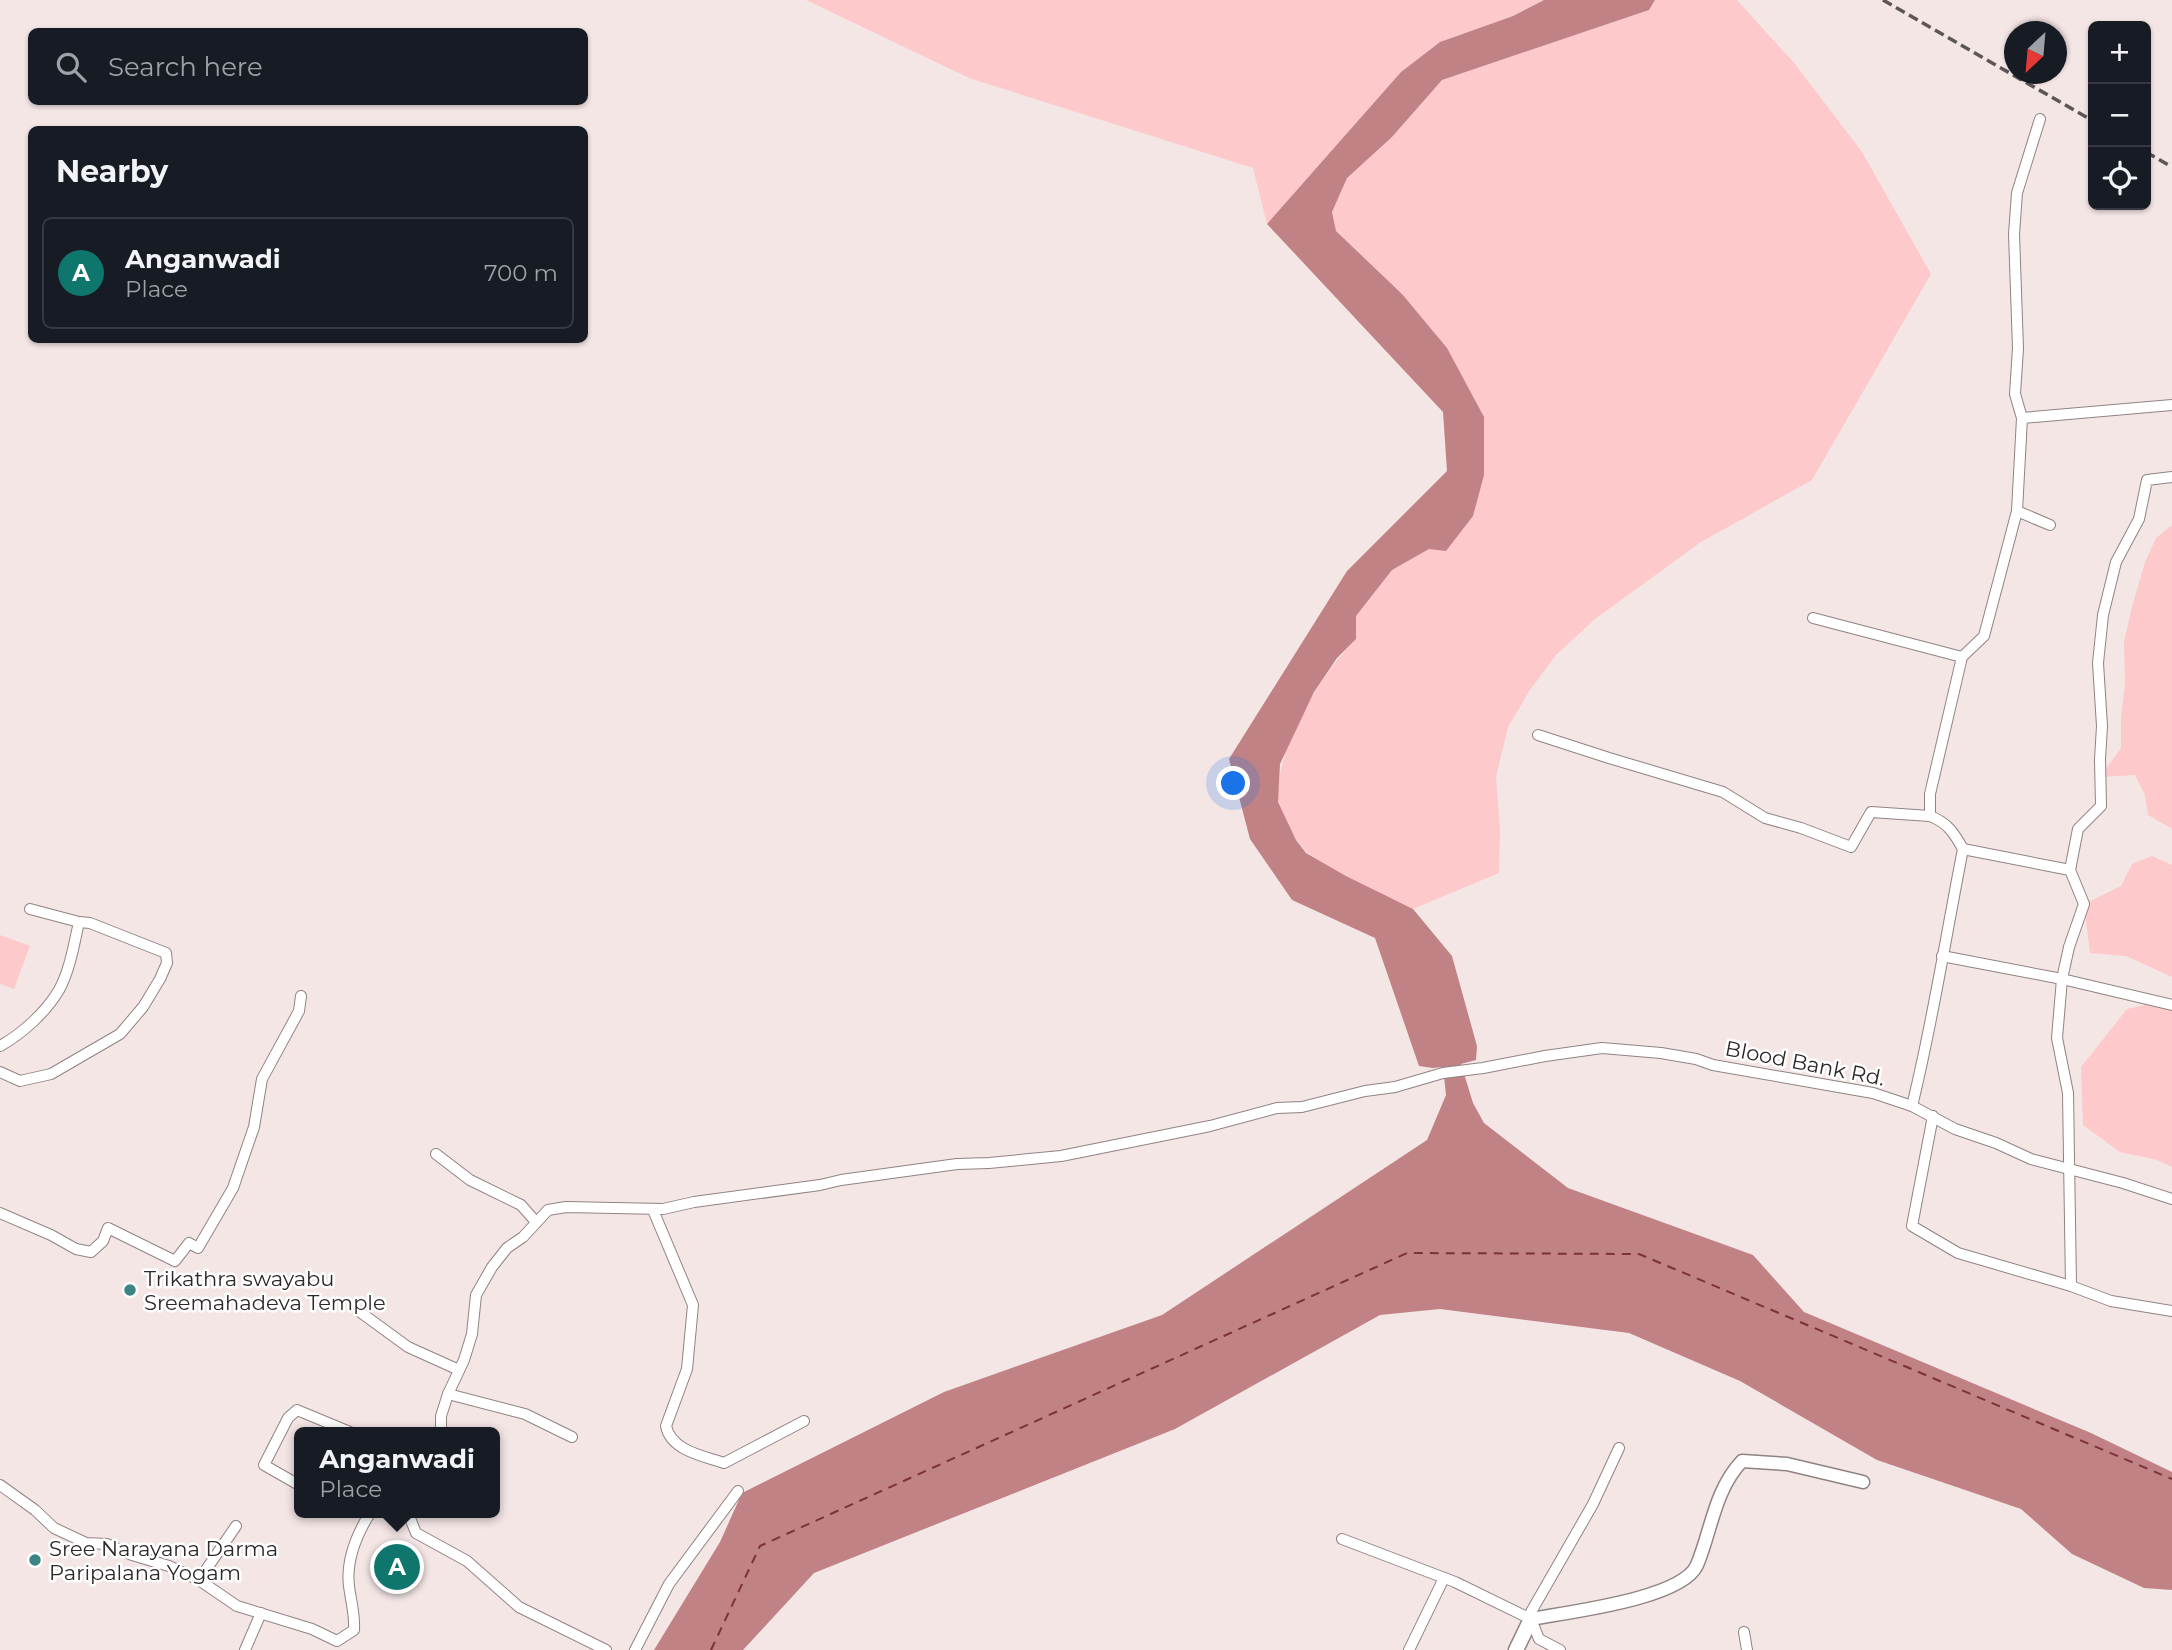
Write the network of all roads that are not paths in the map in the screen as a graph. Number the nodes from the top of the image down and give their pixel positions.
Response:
1 (2040, 119) dead end
2 (2172, 405) edge
3 (2022, 418) junction
4 (2172, 477) edge
5 (2017, 511) junction
6 (2050, 525) dead end
7 (1813, 618) dead end
8 (1962, 657) junction
9 (1538, 735) dead end
10 (1930, 816) junction
11 (1963, 849) junction
12 (2070, 870) junction
13 (30, 909) dead end
14 (79, 922) junction
15 (1942, 956) junction
16 (2062, 979) junction
17 (301, 996) dead end
18 (2172, 1005) edge
19 (0, 1046) edge
20 (0, 1072) edge
21 (1912, 1106) junction
22 (1933, 1116) junction
23 (436, 1154) dead end
24 (2068, 1169) junction
25 (2172, 1199) edge
26 (653, 1210) junction
27 (0, 1213) edge
28 (536, 1222) junction
29 (2071, 1286) junction
30 (2172, 1311) edge
31 (360, 1312) dead end
32 (459, 1370) junction
33 (447, 1394) junction
34 (804, 1421) dead end
35 (335, 1427) edge
36 (441, 1427) edge
37 (572, 1437) dead end
38 (1619, 1448) dead end
39 (294, 1482) edge
40 (1863, 1482) dead end
41 (0, 1485) edge
42 (738, 1492) dead end
43 (367, 1518) edge
44 (410, 1518) edge
45 (236, 1525) dead end
46 (1342, 1539) dead end
47 (1444, 1578) junction
48 (199, 1580) junction
49 (261, 1614) junction
50 (1531, 1619) junction
51 (1744, 1632) dead end
52 (245, 1650) edge
53 (606, 1650) edge
54 (635, 1650) edge
55 (1409, 1650) edge
56 (1516, 1650) edge
57 (1560, 1650) edge
58 (1747, 1650) edge

1 - 3 street
2 - 3 street
3 - 5 street
4 - 12 street
5 - 6 street
5 - 8 street
7 - 8 street
8 - 10 street
9 - 10 street
10 - 11 street
11 - 12 street
11 - 15 street
12 - 16 street
13 - 14 street
14 - 19 street
14 - 20 street
15 - 16 street
15 - 21 street
16 - 18 street
16 - 24 street
17 - 27 street
21 - 22 street, Blood Bank Rd.
21 - 26 street, Blood Bank Rd.
22 - 24 street, Blood Bank Rd.
22 - 29 street
23 - 28 street
24 - 25 street, Blood Bank Rd.
24 - 29 street
26 - 28 street, Blood Bank Rd.
26 - 34 street
28 - 32 street, Blood Bank Rd.
29 - 30 street
31 - 32 street
32 - 33 street, Blood Bank Rd.
33 - 36 street, Blood Bank Rd.
33 - 37 street
35 - 39 street
38 - 50 street
40 - 50 street
41 - 48 street
42 - 54 street
43 - 49 street
44 - 53 street
45 - 48 street
46 - 47 street
47 - 50 street
47 - 55 street
48 - 49 street
49 - 52 street
50 - 56 main road
50 - 57 street
51 - 58 street

